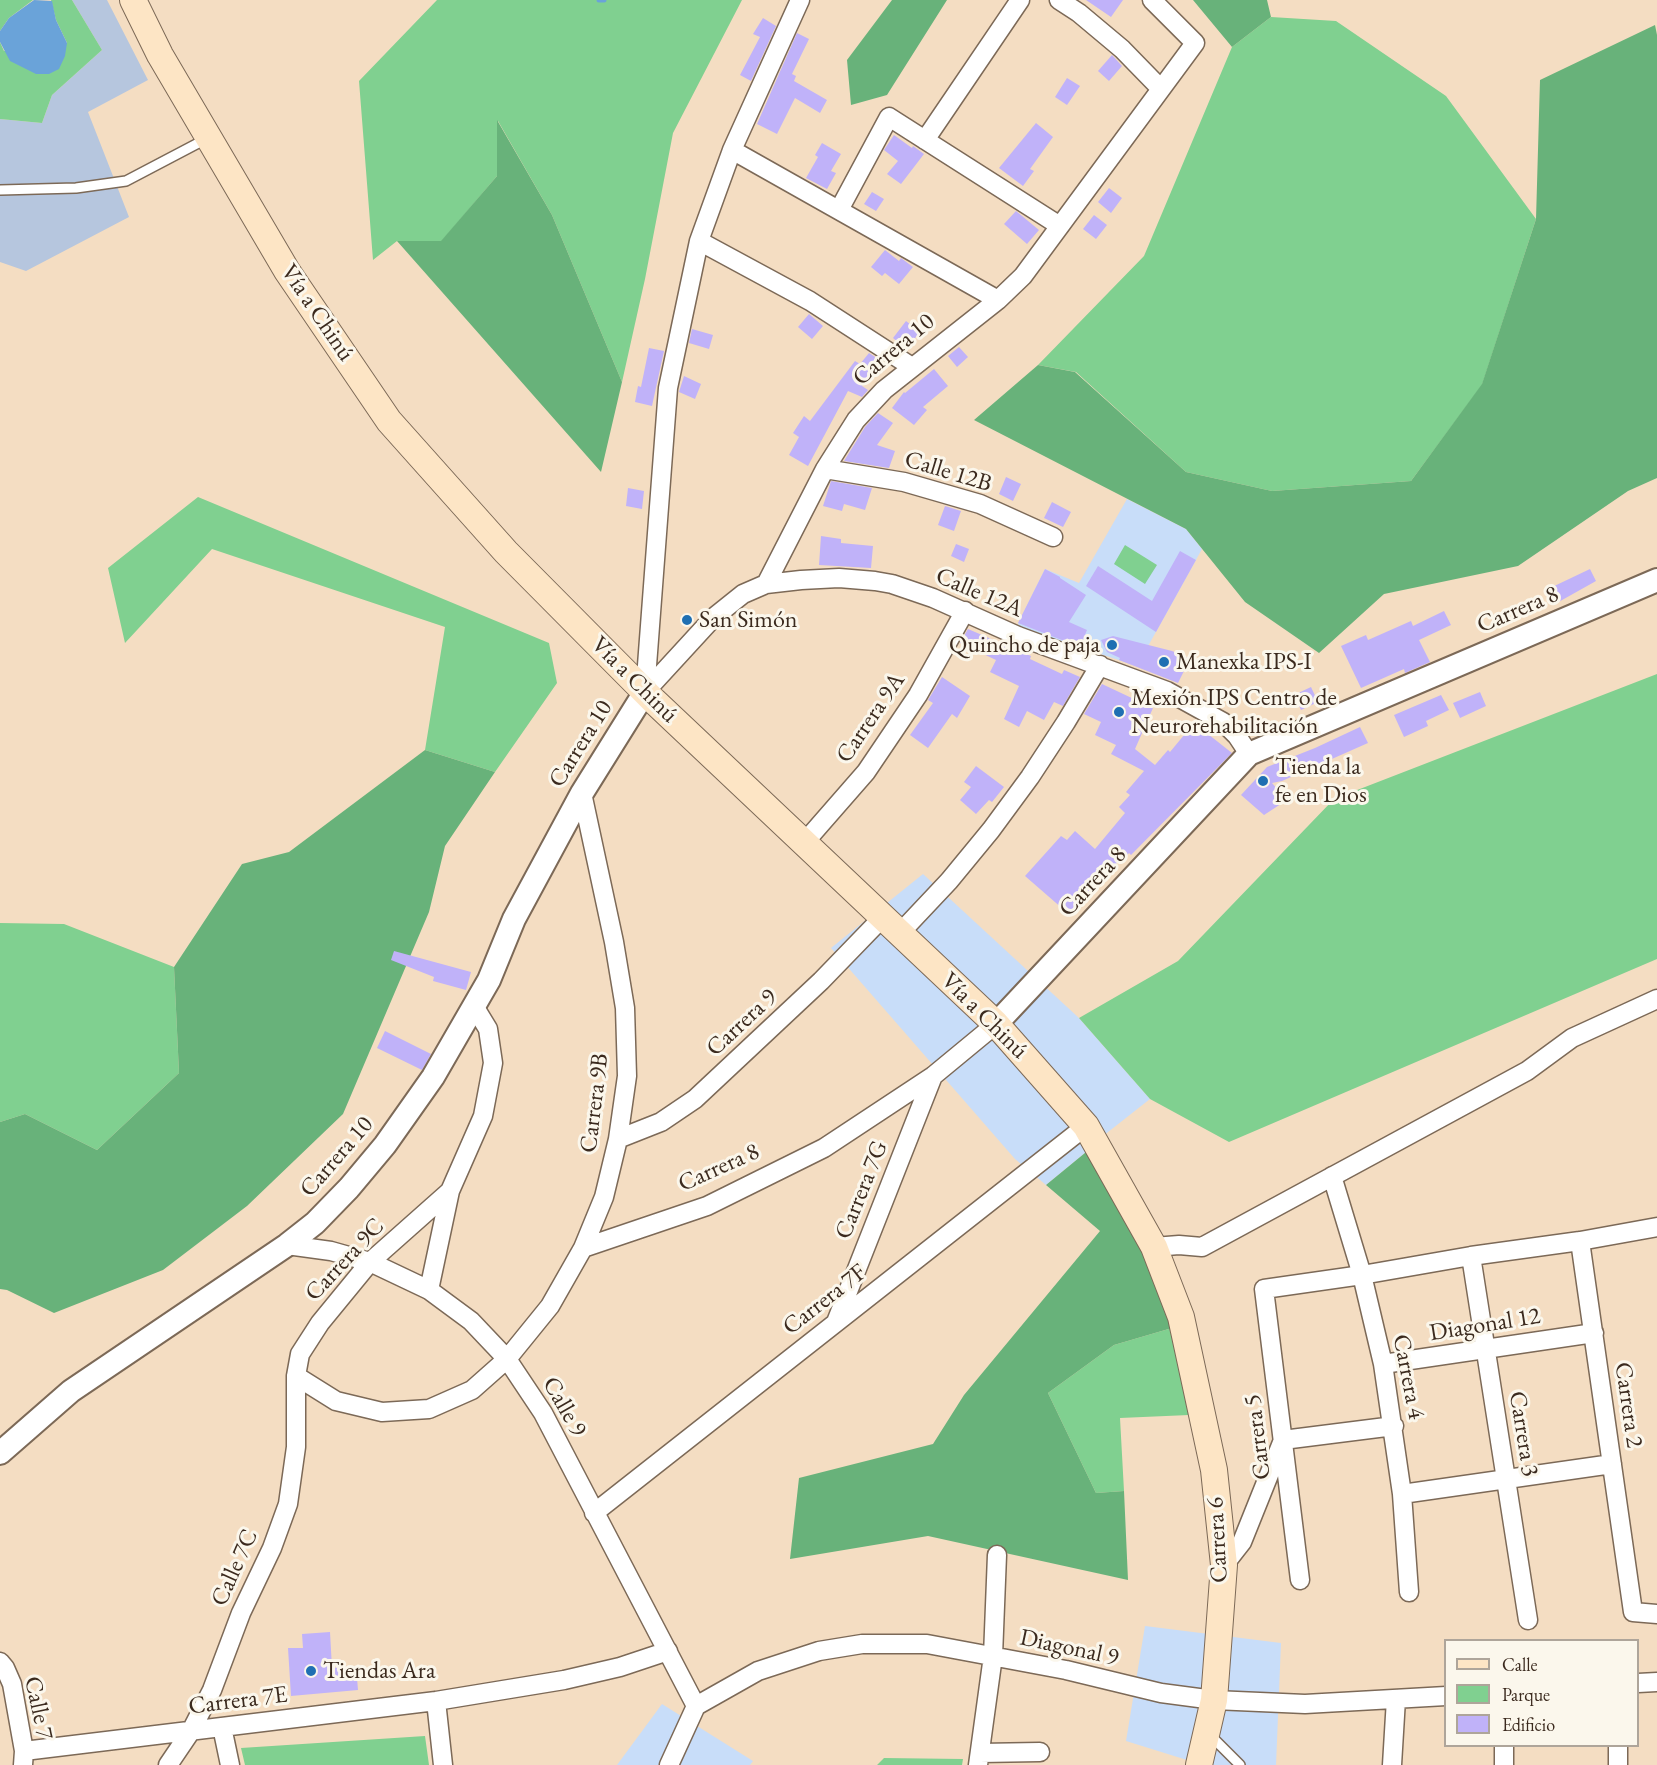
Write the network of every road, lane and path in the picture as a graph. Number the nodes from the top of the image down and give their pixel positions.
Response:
1 (133, 0) edge
2 (800, 0) edge
3 (1020, 0) edge
4 (1059, 0) edge
5 (1152, 0) edge
6 (1161, 89) junction
7 (209, 138) junction
8 (925, 140) junction
9 (732, 150) junction
10 (0, 190) edge
11 (839, 210) junction
12 (1060, 226) junction
13 (699, 241) junction
14 (998, 300) junction
15 (912, 367) junction
16 (825, 469) junction
17 (1053, 537) dead end
18 (1657, 580) edge
19 (766, 584) junction
20 (965, 611) junction
21 (1100, 666) junction
22 (645, 692) junction
23 (1249, 754) junction
24 (582, 793) junction
25 (804, 843) junction
26 (891, 926) junction
27 (1657, 999) edge
28 (474, 1006) junction
29 (996, 1024) junction
30 (933, 1076) junction
31 (1086, 1126) junction
32 (618, 1139) junction
33 (1332, 1176) junction
34 (450, 1191) junction
35 (1657, 1227) edge
36 (1581, 1241) junction
37 (287, 1245) junction
38 (1154, 1247) junction
39 (583, 1248) junction
40 (1471, 1256) junction
41 (370, 1262) junction
42 (1362, 1275) junction
43 (429, 1290) junction
44 (1181, 1317) joint
45 (836, 1323) junction
46 (1594, 1333) junction
47 (1486, 1349) junction
48 (507, 1359) junction
49 (1383, 1364) junction
50 (296, 1376) junction
51 (1394, 1426) junction
52 (1283, 1440) junction
53 (0, 1453) edge
54 (1612, 1464) junction
55 (1506, 1479) junction
56 (1402, 1494) junction
57 (594, 1513) junction
58 (997, 1555) dead end
59 (1224, 1565) junction
60 (1300, 1580) dead end
61 (1409, 1592) dead end
62 (1657, 1614) edge
63 (1528, 1620) dead end
64 (668, 1651) junction
65 (993, 1656) junction
66 (0, 1662) edge
67 (1657, 1682) edge
68 (1639, 1683) edge
69 (1444, 1696) edge
70 (1396, 1699) junction
71 (1214, 1700) junction
72 (435, 1701) junction
73 (696, 1706) junction
74 (222, 1727) junction
75 (191, 1731) junction
76 (1207, 1732) junction
77 (1504, 1747) edge
78 (1618, 1747) edge
79 (1040, 1752) dead end
80 (23, 1758) edge
81 (979, 1759) edge
82 (168, 1765) edge
83 (230, 1765) edge
84 (443, 1765) edge
85 (669, 1765) edge
86 (1198, 1765) edge
87 (1240, 1765) edge
88 (1392, 1765) edge
89 (1504, 1765) edge
90 (1618, 1765) edge

1 - 7 main road, Vía a Chinú
2 - 9 street
3 - 8 street
4 - 6 street
5 - 6 street, Carrera 10
6 - 12 street, Carrera 10
7 - 10 lane
7 - 22 main road, Vía a Chinú
8 - 11 street
8 - 12 street
9 - 11 street
9 - 13 street
11 - 14 street
12 - 14 street, Carrera 10
13 - 15 street
13 - 22 street
14 - 15 street, Carrera 10
15 - 16 street, Carrera 10
16 - 17 street, Calle 12B
16 - 19 street, Carrera 10
18 - 23 street, Carrera 8
19 - 20 street, Calle 12A
19 - 22 street, Carrera 10
20 - 21 street, Calle 12A
20 - 25 street, Carrera 9A
21 - 23 street, Calle 12A
21 - 26 street, Carrera 9
22 - 24 street, Carrera 10
22 - 25 main road, Vía a Chinú
23 - 29 street, Carrera 8
24 - 28 street, Carrera 10
24 - 32 street, Carrera 9B
25 - 26 main road, Vía a Chinú
26 - 29 main road, Vía a Chinú
26 - 32 street, Carrera 9
27 - 33 street
28 - 34 street, Carrera 9C
28 - 37 street, Carrera 10
29 - 30 street, Carrera 8
29 - 31 main road, Vía a Chinú
30 - 39 street, Carrera 8
30 - 45 street, Carrera 7G
31 - 38 main road, Vía a Chinú
31 - 45 street, Carrera 7F
32 - 39 street, Carrera 9B
33 - 38 street
33 - 42 street, Carrera 4
34 - 41 street, Carrera 9C
34 - 43 street, Carrera 9C
35 - 36 street
36 - 40 street
36 - 46 street, Carrera 2
37 - 41 street, Calle 9
37 - 53 street, Carrera 10
38 - 44 main road, Vía a Chinú
39 - 48 street, Carrera 9B
40 - 42 street
40 - 47 street, Carrera 3
41 - 43 street, Calle 9
41 - 50 street, Carrera 9C
42 - 49 street, Carrera 4
42 - 52 street, Carrera 5
43 - 48 street, Calle 9
44 - 59 main road, Carrera 6
45 - 57 street, Carrera 7F
46 - 47 street, Diagonal 12
46 - 54 street, Carrera 2
47 - 49 street, Diagonal 12
47 - 55 street, Carrera 3
48 - 50 street
48 - 57 street, Calle 9
49 - 51 street, Carrera 4
50 - 75 street, Calle 7C
51 - 52 street
51 - 56 street, Carrera 4
52 - 59 street
52 - 60 street, Carrera 5
54 - 55 street
54 - 62 street, Carrera 2
55 - 56 street
55 - 63 street, Carrera 3
56 - 61 street, Carrera 4
57 - 64 street, Calle 9
58 - 65 street
59 - 71 main road, Carrera 6
64 - 72 street, Carrera 7E
64 - 73 street, Calle 9
65 - 71 street, Diagonal 9
65 - 73 street, Diagonal 9
65 - 81 street
66 - 80 street, Calle 7
67 - 68 street
69 - 70 street, Diagonal 9
70 - 71 street, Diagonal 9
70 - 88 street
71 - 76 main road, Carrera 6
72 - 74 street, Carrera 7E
72 - 84 street
73 - 85 street
74 - 75 street, Carrera 7E
74 - 83 street
75 - 80 street, Carrera 7E
75 - 82 street, Calle 7C
76 - 86 main road, Carrera 6
76 - 87 lane
77 - 89 street
78 - 90 street
79 - 81 street

